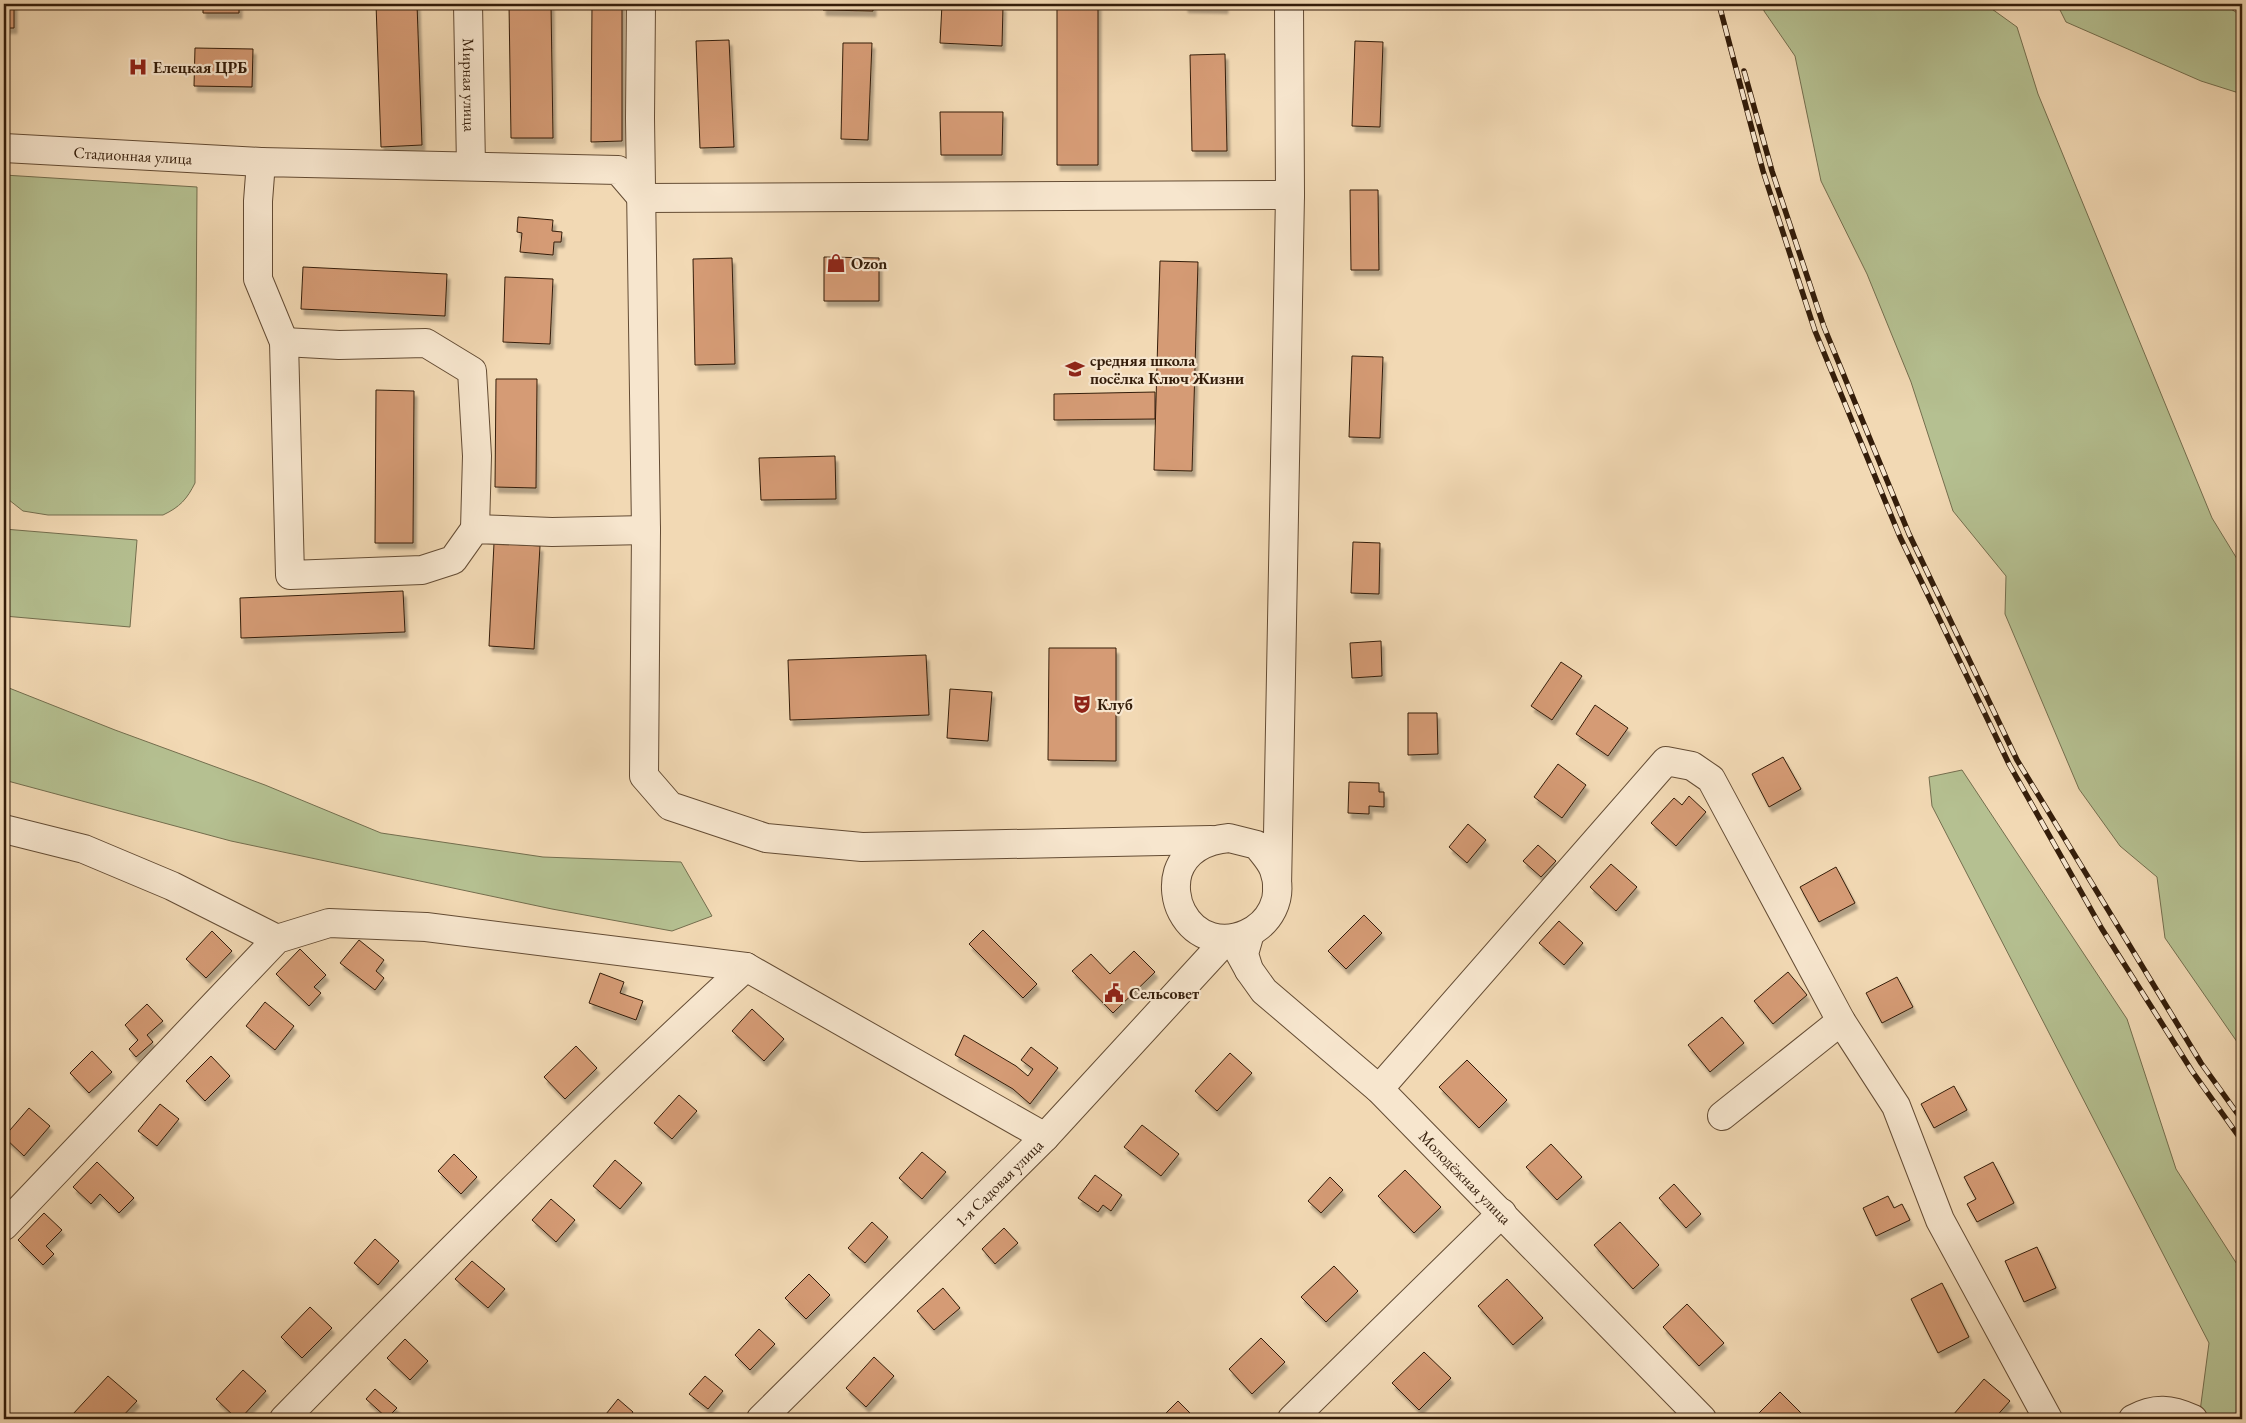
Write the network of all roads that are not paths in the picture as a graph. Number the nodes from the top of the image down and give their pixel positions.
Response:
1 (468, 4) edge
2 (641, 4) edge
3 (1289, 4) edge
4 (4, 148) edge
5 (261, 162) junction
6 (471, 166) junction
7 (1290, 196) junction
8 (642, 198) junction
9 (284, 342) junction
10 (474, 530) junction
11 (646, 530) junction
12 (1279, 796) junction
13 (4, 829) edge
14 (1220, 839) junction
15 (1137, 842) junction
16 (1277, 888) junction
17 (1176, 889) junction
18 (1239, 936) junction
19 (277, 938) junction
20 (746, 967) junction
21 (1841, 1021) junction
22 (1379, 1089) junction
23 (1722, 1116) dead end
24 (1045, 1137) junction
25 (1502, 1213) junction
26 (4, 1226) edge
27 (284, 1419) edge
28 (761, 1419) edge
29 (1292, 1419) edge
30 (1702, 1419) edge
31 (2048, 1419) edge
32 (2133, 1419) edge
33 (2193, 1419) edge

1 - 6 street, Мирная улица
2 - 8 street
3 - 7 street
4 - 5 street, Стадионная улица
5 - 6 street, Стадионная улица
5 - 9 street
6 - 8 street, Стадионная улица
7 - 8 street
7 - 12 street
8 - 11 street
9 - 10 street
9 - 10 street
10 - 11 street
11 - 15 street
12 - 14 street
12 - 16 street
13 - 19 street
14 - 15 street
14 - 16 street
14 - 17 street
15 - 17 street
16 - 18 street
17 - 18 street
18 - 22 street, Молодёжная улица
18 - 24 street, 1-я Садовая улица
19 - 20 street
19 - 26 street
20 - 24 street
20 - 27 street
21 - 22 street
21 - 23 street
21 - 31 street
22 - 25 street, Молодёжная улица
24 - 28 street, 1-я Садовая улица
25 - 29 street
25 - 30 street, Молодёжная улица
32 - 33 street

